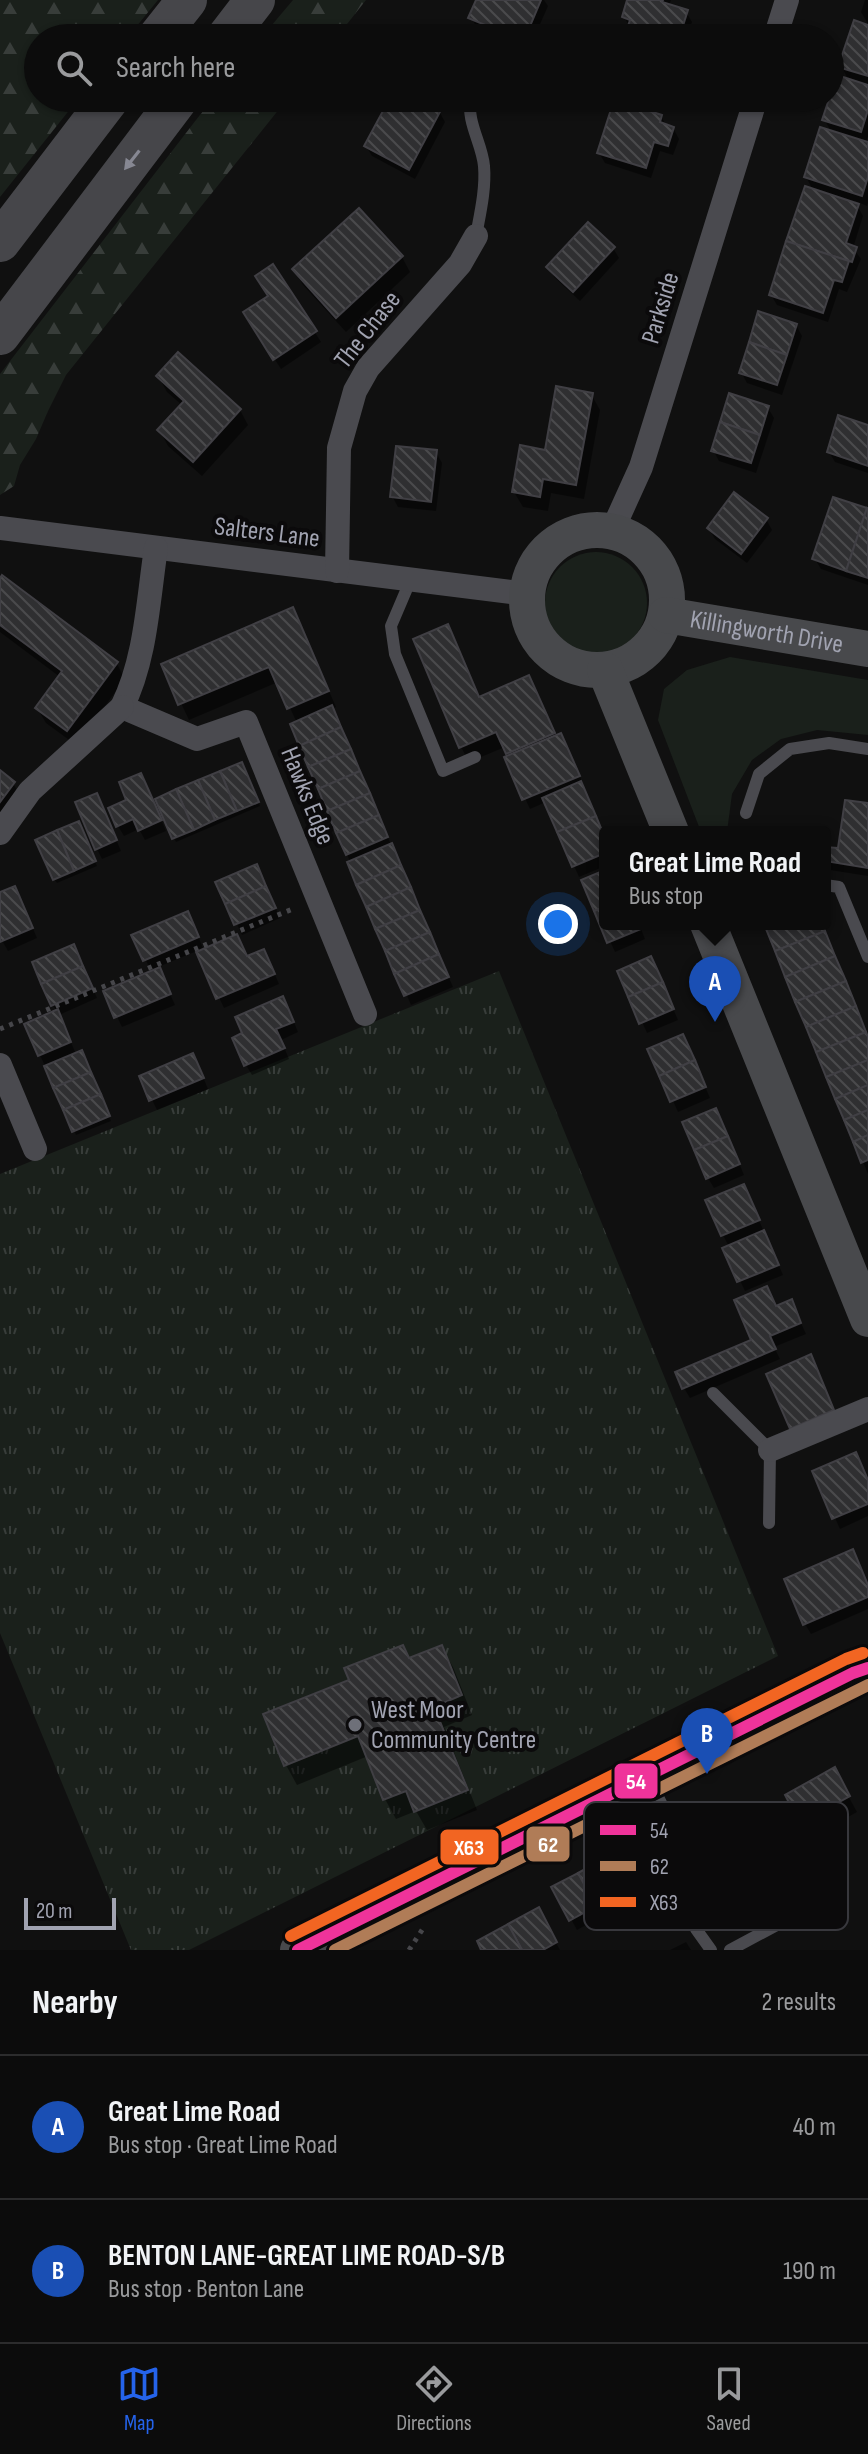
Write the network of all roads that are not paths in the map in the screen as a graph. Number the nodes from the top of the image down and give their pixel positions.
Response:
1 (187, 0) edge
2 (255, 0) edge
3 (787, 0) edge
4 (168, 24) edge
5 (237, 24) edge
6 (779, 24) edge
7 (99, 112) edge
8 (168, 112) edge
9 (470, 112) edge
10 (752, 112) edge
11 (476, 236) joint
12 (0, 242) edge
13 (0, 335) edge
14 (0, 528) edge
15 (612, 531) junction
16 (156, 548) junction
17 (337, 571) junction
18 (411, 579) junction
19 (527, 594) junction
20 (666, 615) junction
21 (868, 649) edge
22 (605, 670) junction
23 (122, 707) junction
24 (868, 749) edge
25 (475, 757) dead end
26 (746, 813) dead end
27 (669, 826) edge
28 (0, 833) edge
29 (831, 886) edge
30 (710, 930) edge
31 (868, 957) edge
32 (365, 1014) dead end
33 (0, 1065) edge
34 (35, 1149) dead end
35 (868, 1319) edge
36 (713, 1393) dead end
37 (868, 1409) edge
38 (770, 1450) junction
39 (769, 1523) dead end
40 (868, 1668) edge
41 (648, 1776) junction
42 (596, 1802) edge
43 (661, 1802) edge
44 (584, 1808) edge
45 (697, 1930) edge
46 (767, 1930) edge
47 (321, 1945) edge
48 (711, 1950) edge
49 (730, 1950) edge

1 - 4 main road
2 - 5 main road
3 - 6 street
7 - 12 main road
8 -> 13 main road
9 - 11 lane
10 - 15 street, Parkside
11 - 17 street, The Chase
14 - 16 street, Salters Lane
15 - 19 main road
15 - 20 main road
16 - 17 street, Salters Lane
16 - 23 street
17 - 18 street, Salters Lane
18 - 19 street, Salters Lane
18 - 25 lane
19 - 22 main road
20 - 21 main road, Killingworth Drive
20 - 22 main road
22 - 27 main road
23 - 28 street
23 - 32 street, Hawks Edge
24 - 26 lane
29 - 31 lane
30 - 35 main road
33 - 34 street
36 - 38 lane
37 - 38 street
38 - 39 lane
40 - 41 main road
41 - 42 main road
41 - 43 lane
44 - 47 main road
45 - 48 lane
46 - 49 lane

